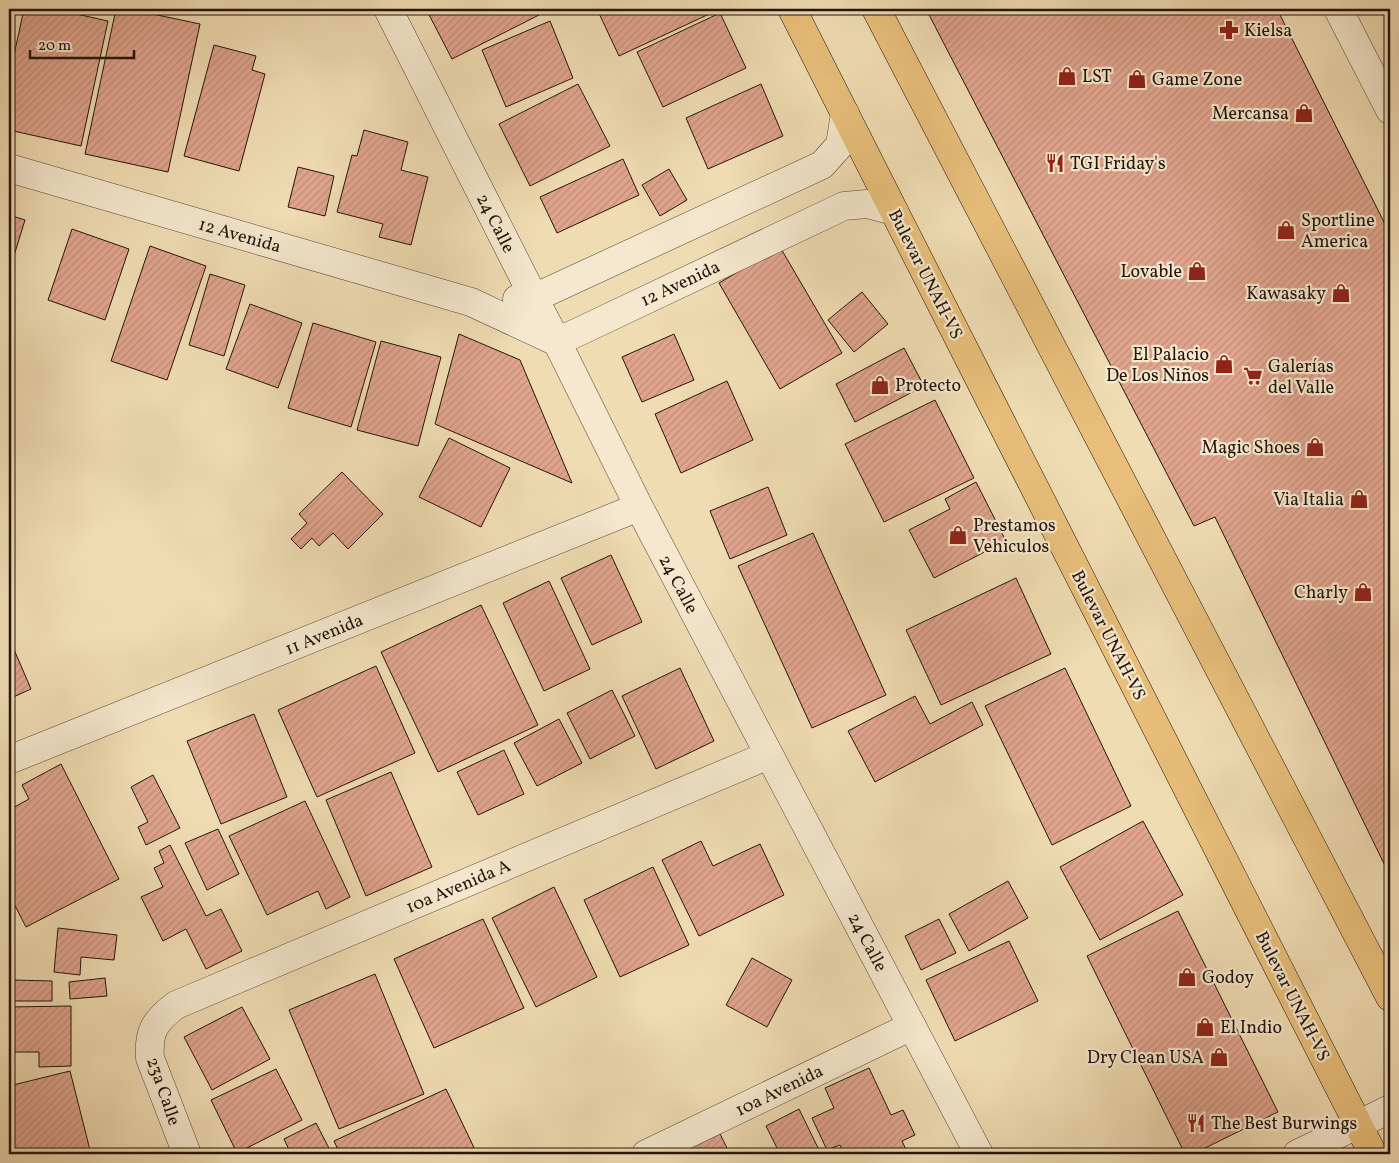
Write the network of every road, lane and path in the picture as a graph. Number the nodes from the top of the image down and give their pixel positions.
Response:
1 (388, 9) edge
2 (792, 9) edge
3 (876, 9) edge
4 (1338, 9) edge
5 (1390, 110) edge
6 (844, 113) junction
7 (9, 168) edge
8 (894, 211) junction
9 (534, 298) junction
10 (470, 302) junction
11 (557, 342) junction
12 (639, 507) junction
13 (769, 755) junction
14 (9, 760) edge
15 (1390, 997) edge
16 (154, 1026) joint
17 (912, 1026) junction
18 (1390, 1109) edge
19 (1358, 1126) junction
20 (187, 1154) edge
21 (646, 1154) edge
22 (979, 1154) edge
23 (1297, 1154) edge
24 (1373, 1154) edge

1 - 9 street, 24 Calle
2 - 6 main road, Bulevar UNAH-VS
3 - 15 main road
4 - 5 street
6 - 8 main road, Bulevar UNAH-VS
6 - 9 street, 12 Avenida
7 - 10 street, 12 Avenida
8 - 11 street, 12 Avenida
8 - 19 main road, Bulevar UNAH-VS
9 - 10 street, 12 Avenida
9 - 11 street, 24 Calle
10 - 11 street, 12 Avenida
11 - 12 street, 24 Calle
12 - 13 street, 24 Calle
12 - 14 street, 11 Avenida
13 - 16 street, 10a Avenida A
13 - 17 street, 24 Calle
16 - 20 street, 23a Calle
17 - 21 street, 10a Avenida
17 - 22 street, 24 Calle
18 - 19 street
19 - 23 street
19 - 24 main road, Bulevar UNAH-VS

